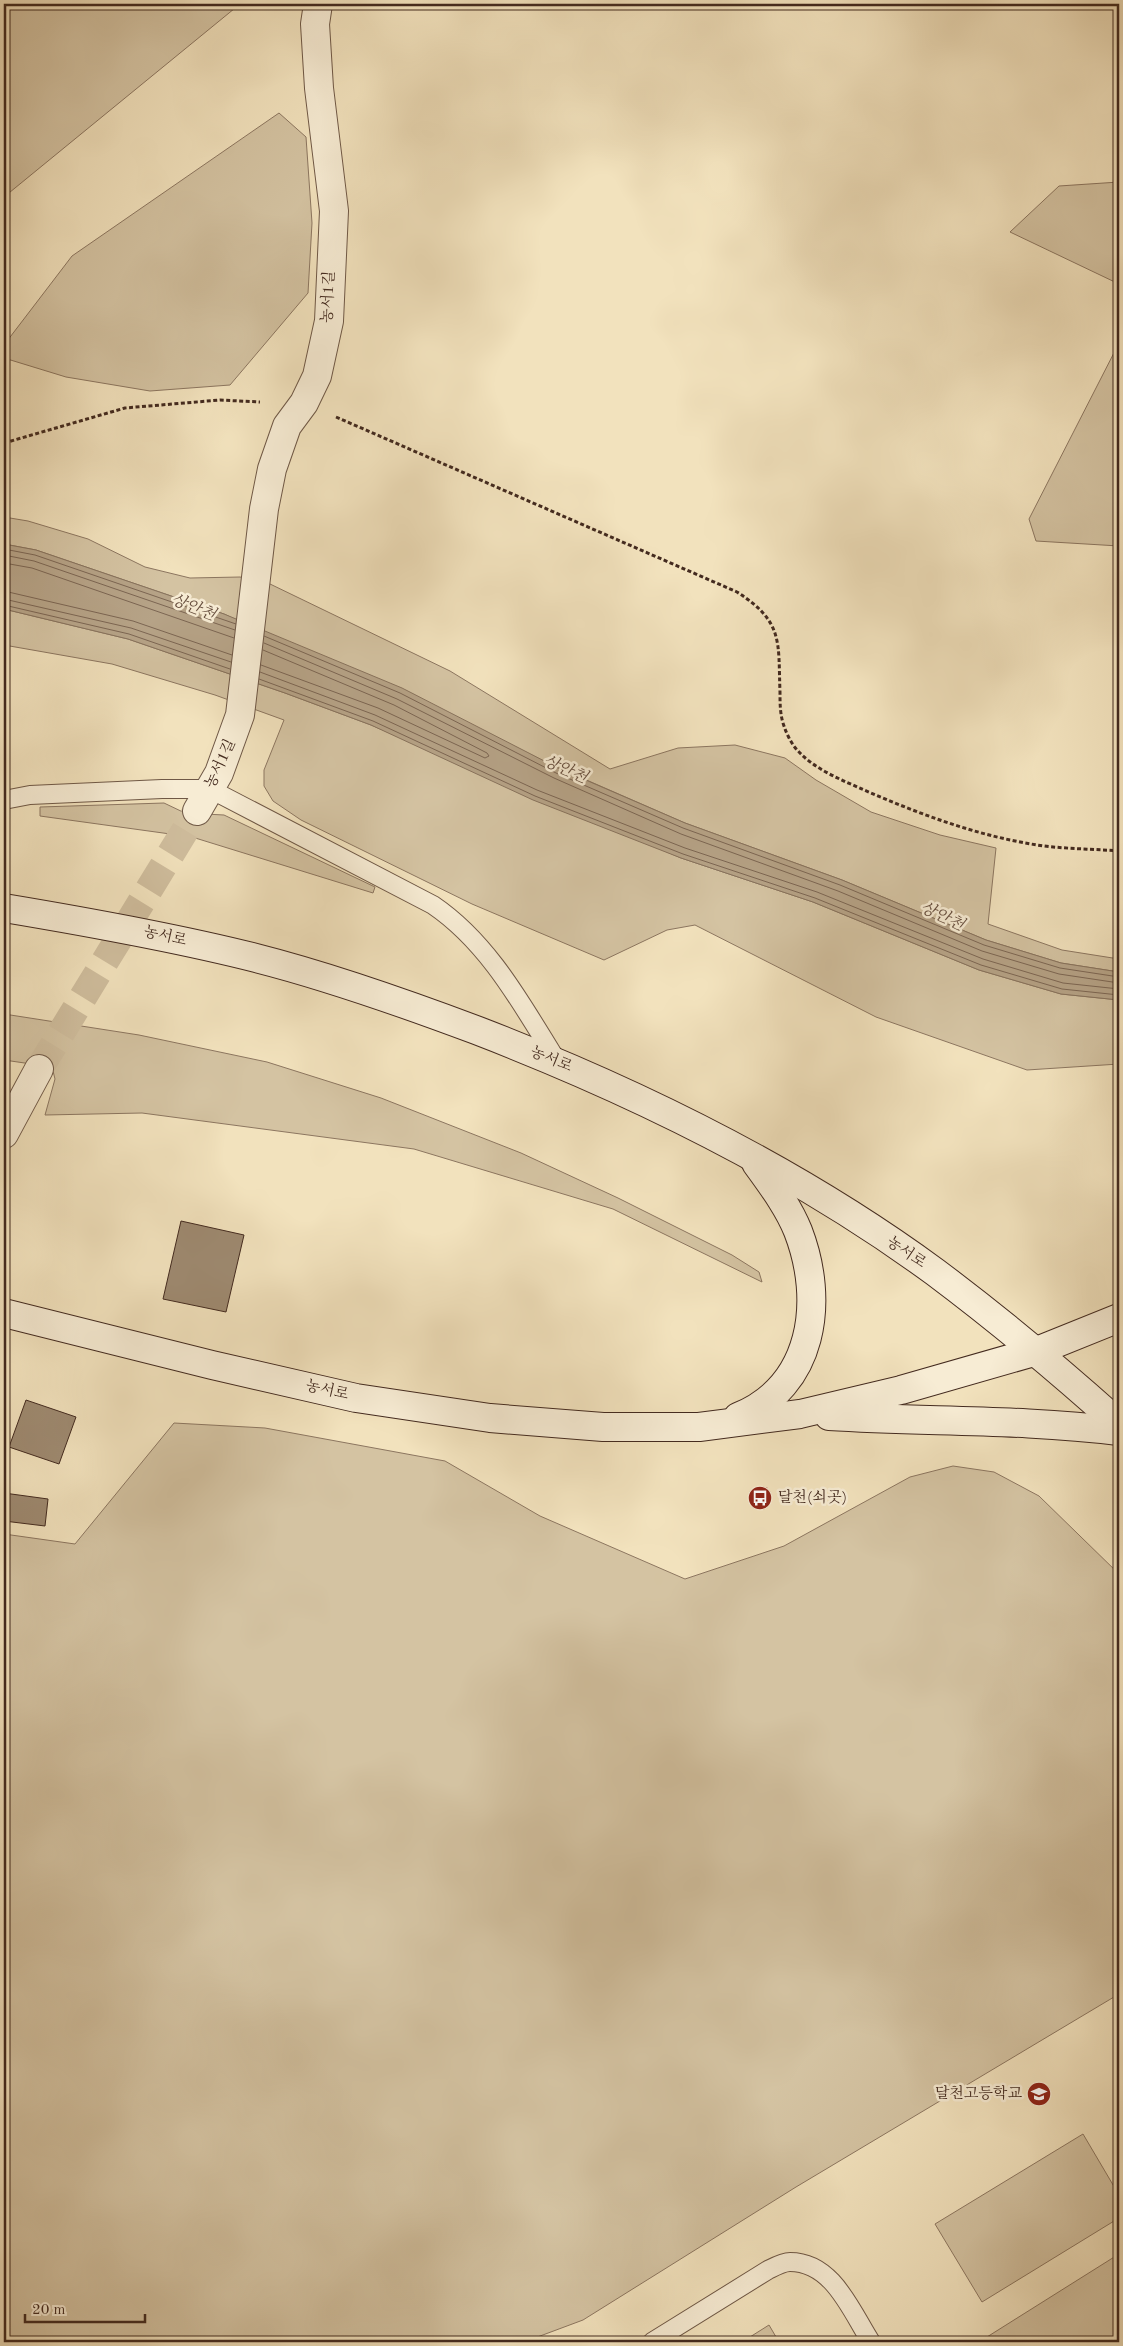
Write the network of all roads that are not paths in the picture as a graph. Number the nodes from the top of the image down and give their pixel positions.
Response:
1 (318, 4) edge
2 (4, 800) edge
3 (204, 800) junction
4 (4, 908) edge
5 (557, 1061) junction
6 (39, 1069) tunnel mouth
7 (4, 1134) edge
8 (751, 1155) junction
9 (4, 1313) edge
10 (1119, 1318) edge
11 (1037, 1351) junction
12 (800, 1414) junction
13 (724, 1424) junction
14 (1119, 1424) edge
15 (1119, 1431) edge
16 (652, 2342) edge
17 (871, 2342) edge

1 - 3 street, 농서1길
2 - 3 lane
3 - 5 lane
4 - 5 street, 농서로
5 - 8 street, 농서로
6 - 7 street
8 - 11 street, 농서로
8 - 13 street
9 - 13 street, 농서로
10 - 11 street, 농서로
11 - 12 street, 농서로
11 - 14 street
12 - 13 street, 농서로
12 - 15 street
16 - 17 lane

